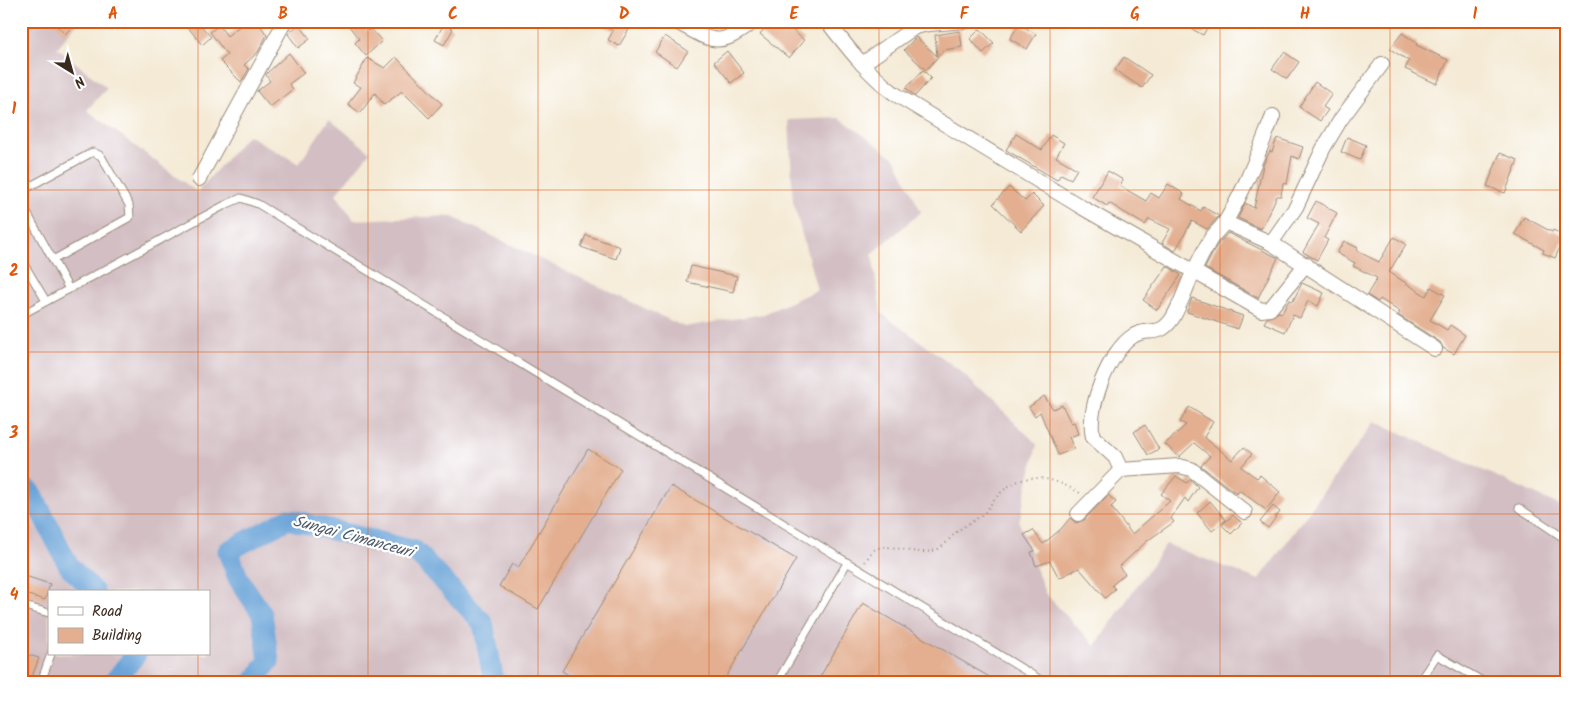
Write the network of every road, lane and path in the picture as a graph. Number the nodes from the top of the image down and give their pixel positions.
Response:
1 (285, 21) edge
2 (675, 21) edge
3 (754, 21) edge
4 (826, 21) edge
5 (966, 21) edge
6 (862, 64) junction
7 (1382, 64) dead end
8 (1273, 116) dead end
9 (200, 179) dead end
10 (21, 197) edge
11 (1225, 222) junction
12 (1271, 243) junction
13 (21, 259) edge
14 (53, 260) junction
15 (1306, 264) junction
16 (1193, 272) junction
17 (69, 289) junction
18 (46, 301) junction
19 (21, 315) edge
20 (1435, 349) dead end
21 (1121, 470) junction
22 (1093, 500) junction
23 (1519, 508) dead end
24 (1246, 512) dead end
25 (1078, 514) dead end
26 (1567, 540) edge
27 (847, 563) junction
28 (859, 570) junction
29 (21, 606) edge
30 (48, 613) edge
31 (50, 656) edge
32 (41, 682) edge
33 (777, 682) edge
34 (1044, 682) edge
35 (1419, 682) edge
36 (1484, 682) edge

1 - 9 street
2 - 3 street
4 - 6 street
5 - 6 street
6 - 16 street
7 - 12 street
8 - 11 street
10 - 14 lane
10 - 14 lane
11 - 12 street
11 - 16 street
12 - 15 street
13 - 18 lane
14 - 17 lane
15 - 16 street
15 - 20 street
16 - 21 street
17 - 18 lane
17 - 27 lane
18 - 19 lane
21 - 22 street
21 - 24 street
22 - 25 street
22 - 28 path
23 - 26 lane
27 - 28 lane
27 - 33 lane
28 - 34 lane
29 - 30 lane
31 - 32 lane
35 - 36 lane

